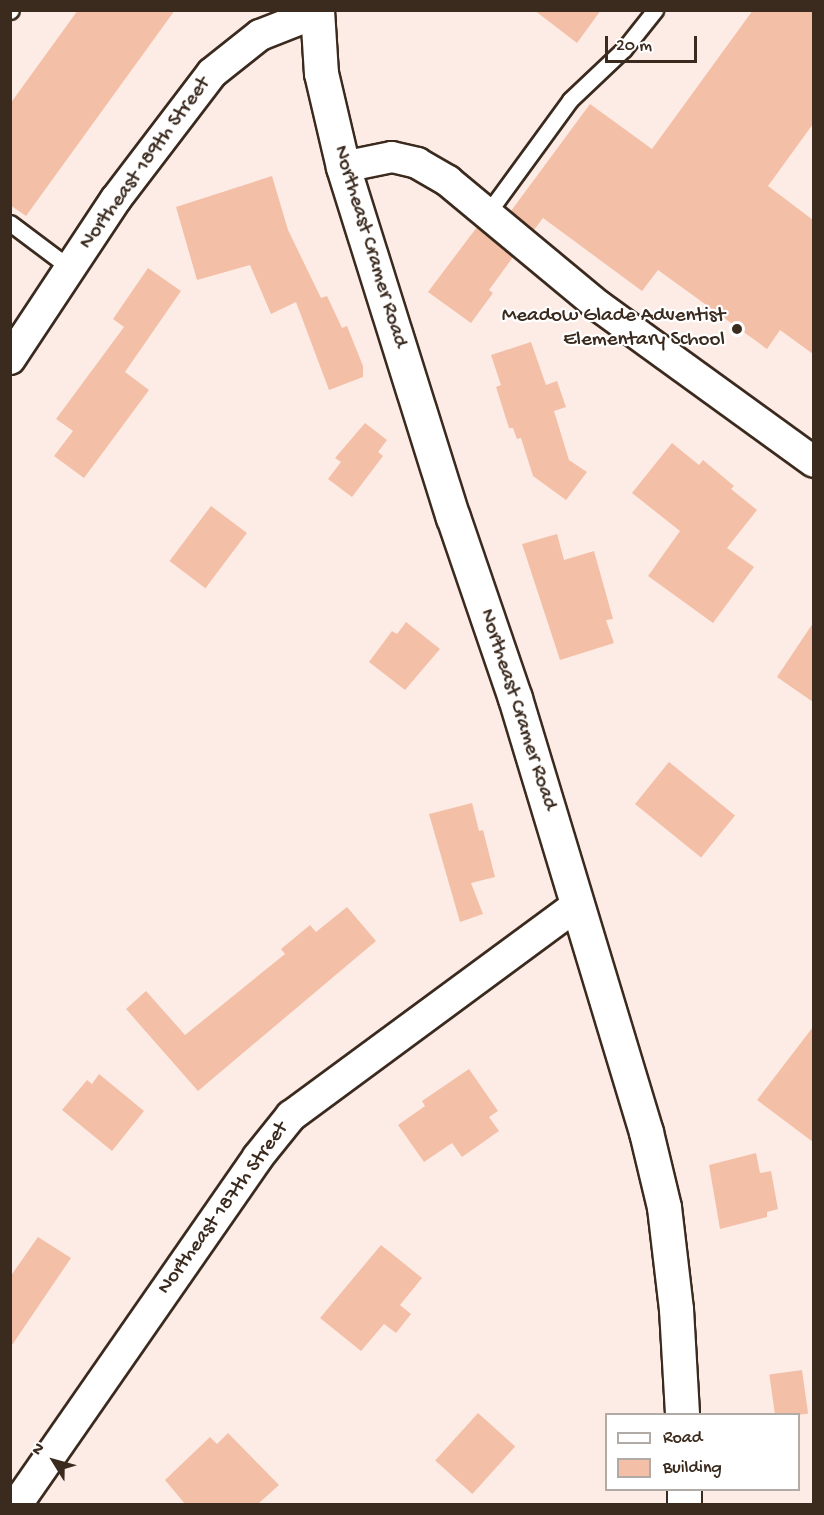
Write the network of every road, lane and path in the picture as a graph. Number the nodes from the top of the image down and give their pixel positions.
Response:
1 (654, 10) edge
2 (315, 11) edge
3 (343, 167) junction
4 (487, 214) junction
5 (10, 223) edge
6 (70, 268) junction
7 (10, 359) edge
8 (813, 462) edge
9 (576, 906) junction
10 (682, 1413) edge
11 (17, 1504) edge

1 - 4 lane
2 - 3 street, Northeast Cramer Road
2 - 6 street, Northeast 189th Street
3 - 4 street
3 - 9 street, Northeast Cramer Road
4 - 8 street
5 - 6 lane
6 - 7 street, Northeast 189th Street
9 - 10 street, Northeast Cramer Road
9 - 11 street, Northeast 187th Street

